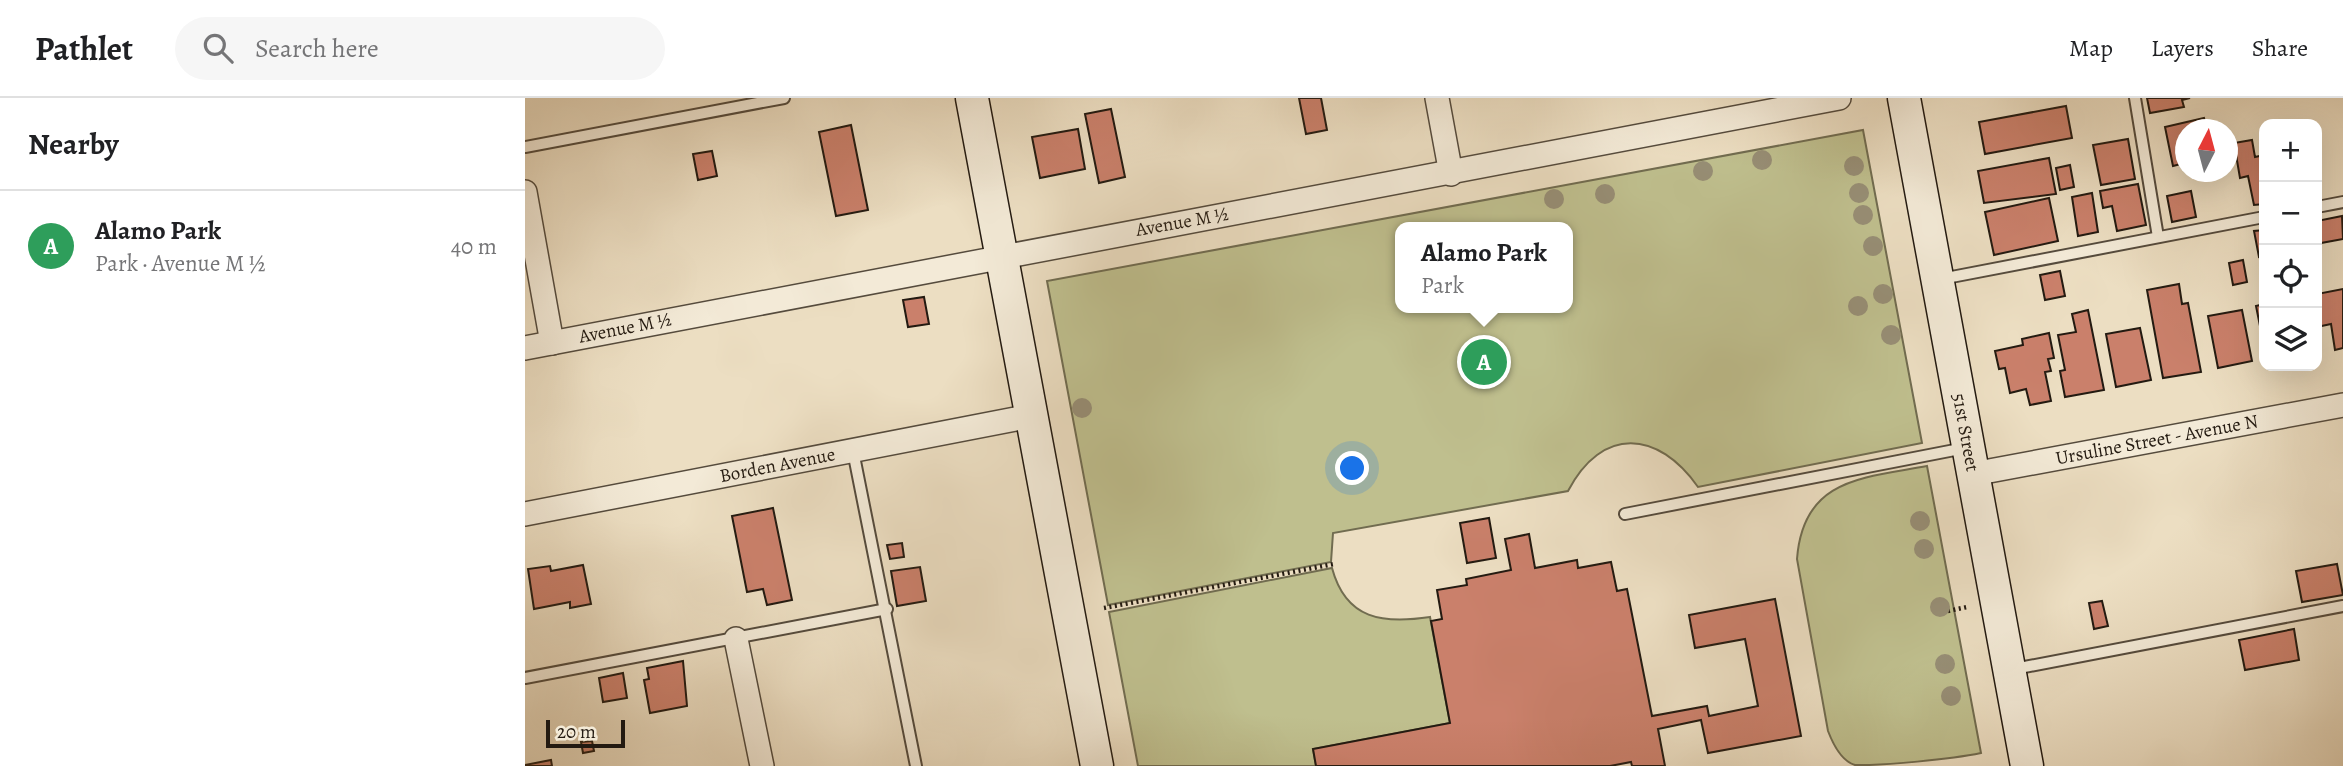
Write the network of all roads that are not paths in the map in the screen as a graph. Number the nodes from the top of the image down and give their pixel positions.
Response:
1 (784, 98) edge
2 (972, 98) edge
3 (1437, 98) edge
4 (1839, 98) edge
5 (1904, 98) edge
6 (2135, 98) edge
7 (525, 146) edge
8 (1451, 174) junction
9 (525, 192) edge
10 (2343, 202) edge
11 (2322, 206) edge
12 (2259, 218) edge
13 (2158, 237) junction
14 (1002, 255) junction
15 (1938, 279) junction
16 (552, 343) junction
17 (525, 348) edge
18 (2343, 405) edge
19 (1031, 416) junction
20 (853, 451) junction
21 (1970, 461) junction
22 (525, 514) edge
23 (1625, 514) dead end
24 (2343, 606) edge
25 (887, 609) junction
26 (736, 639) junction
27 (2011, 670) junction
28 (525, 678) edge
29 (762, 766) edge
30 (916, 766) edge
31 (1097, 766) edge
32 (2027, 766) edge

1 - 7 lane
2 - 14 main road
3 - 8 street
4 - 8 street, Avenue M ½
5 - 15 main road, 51st Street
6 - 13 lane
8 - 14 street, Avenue M ½
9 - 16 street
10 - 11 lane
12 - 13 lane
13 - 15 lane
14 - 16 street, Avenue M ½
14 - 19 main road
15 - 21 main road, 51st Street
16 - 17 street, Avenue M ½
18 - 21 street, Ursuline Street - Avenue N
19 - 20 street, Borden Avenue
19 - 31 main road
20 - 22 street, Borden Avenue
20 - 25 lane
21 - 23 lane
21 - 27 main road, 51st Street
24 - 27 lane
25 - 26 lane
25 - 30 lane
26 - 28 lane
26 - 29 street
27 - 32 main road, 51st Street

